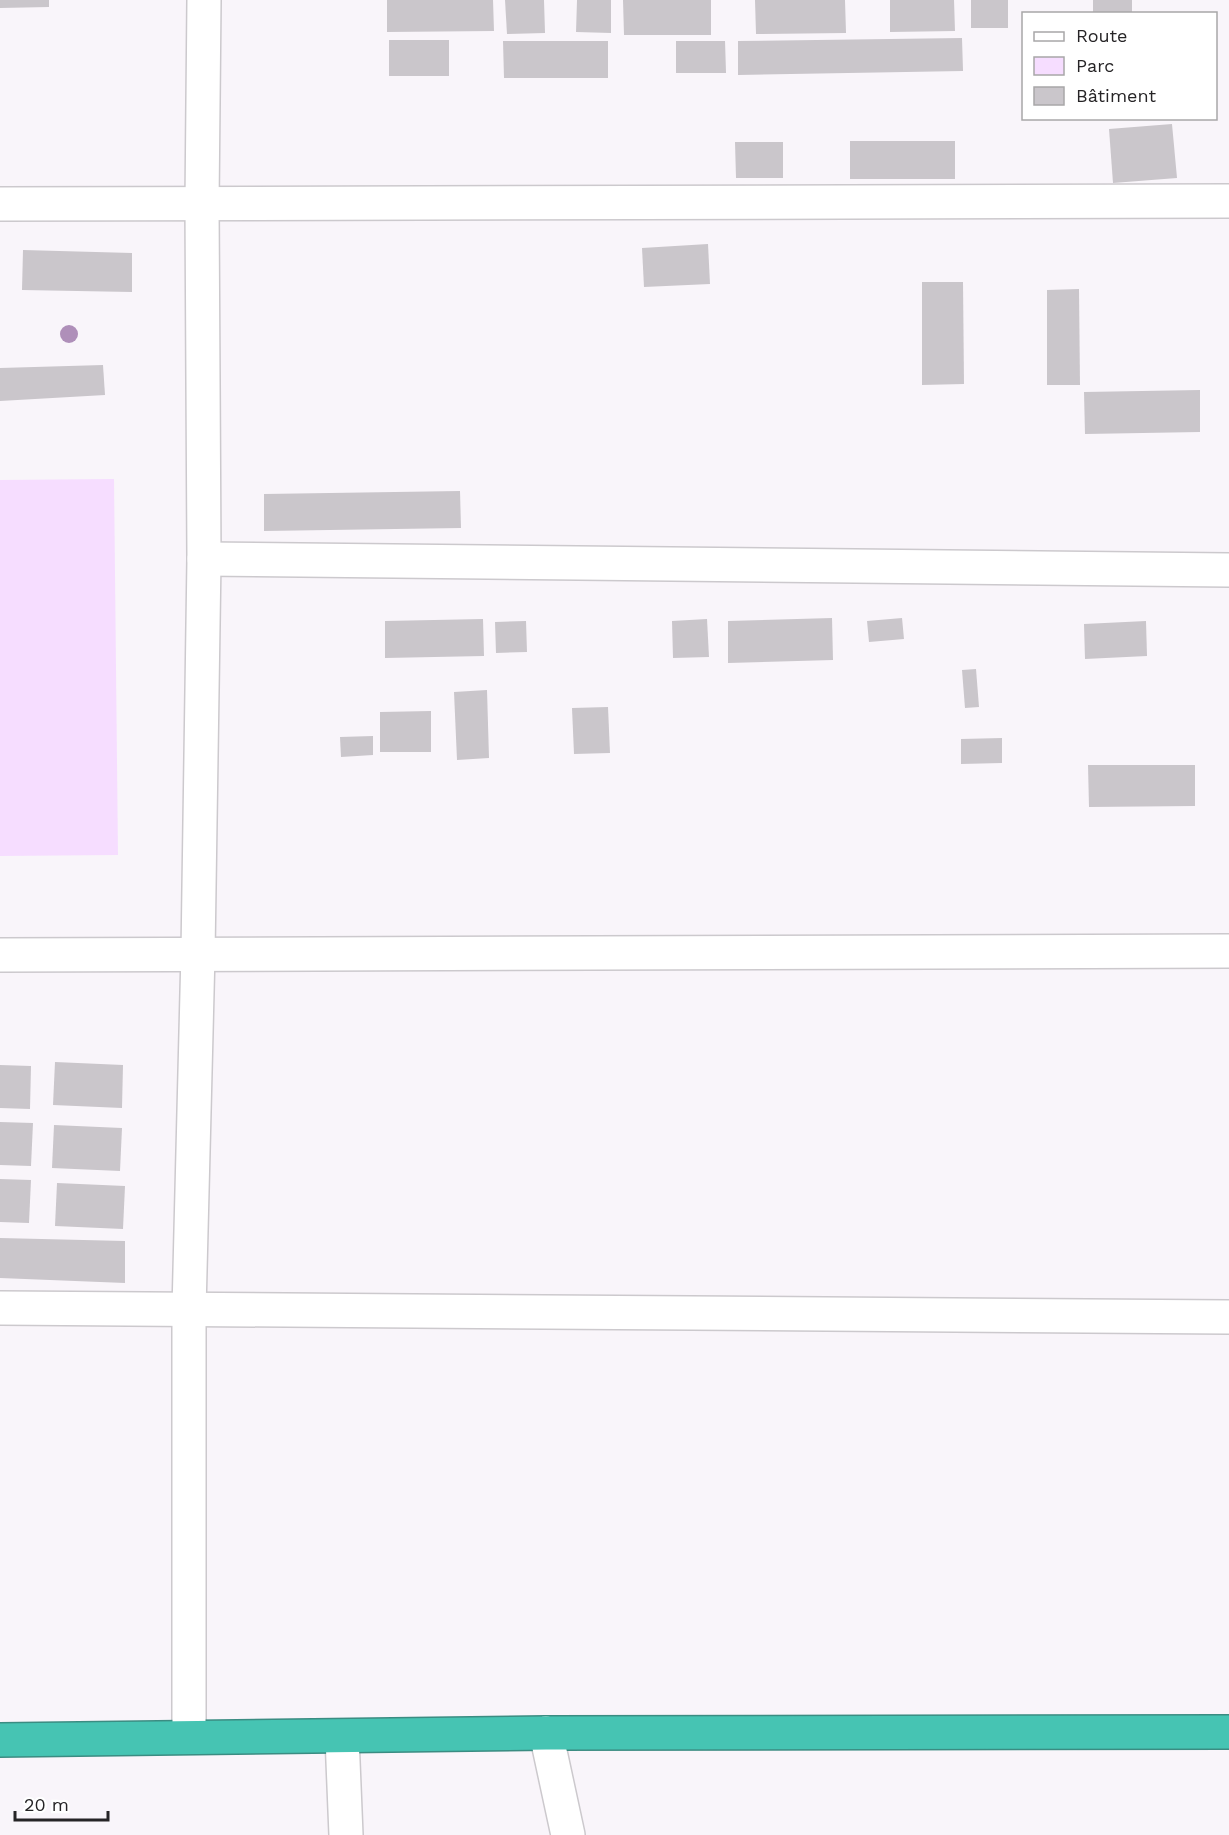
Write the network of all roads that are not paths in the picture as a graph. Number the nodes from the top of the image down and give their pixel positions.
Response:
1 (204, 0) edge
2 (1229, 201) edge
3 (0, 204) edge
4 (202, 204) junction
5 (204, 559) junction
6 (1229, 570) edge
7 (1229, 951) edge
8 (198, 953) junction
9 (0, 955) edge
10 (0, 1308) edge
11 (189, 1310) junction
12 (1229, 1317) edge
13 (1229, 1732) edge
14 (546, 1733) junction
15 (189, 1737) junction
16 (342, 1737) junction
17 (0, 1740) edge
18 (346, 1835) edge
19 (568, 1835) edge

1 - 4 street
2 - 4 street
3 - 4 street
4 - 5 street
5 - 6 street
5 - 8 street
7 - 8 street
8 - 9 street
8 - 11 street
10 - 11 street
11 - 12 street
11 - 15 street
13 - 14 highway
14 - 16 highway
14 - 19 street
15 - 16 highway
15 - 17 highway
16 - 18 street

